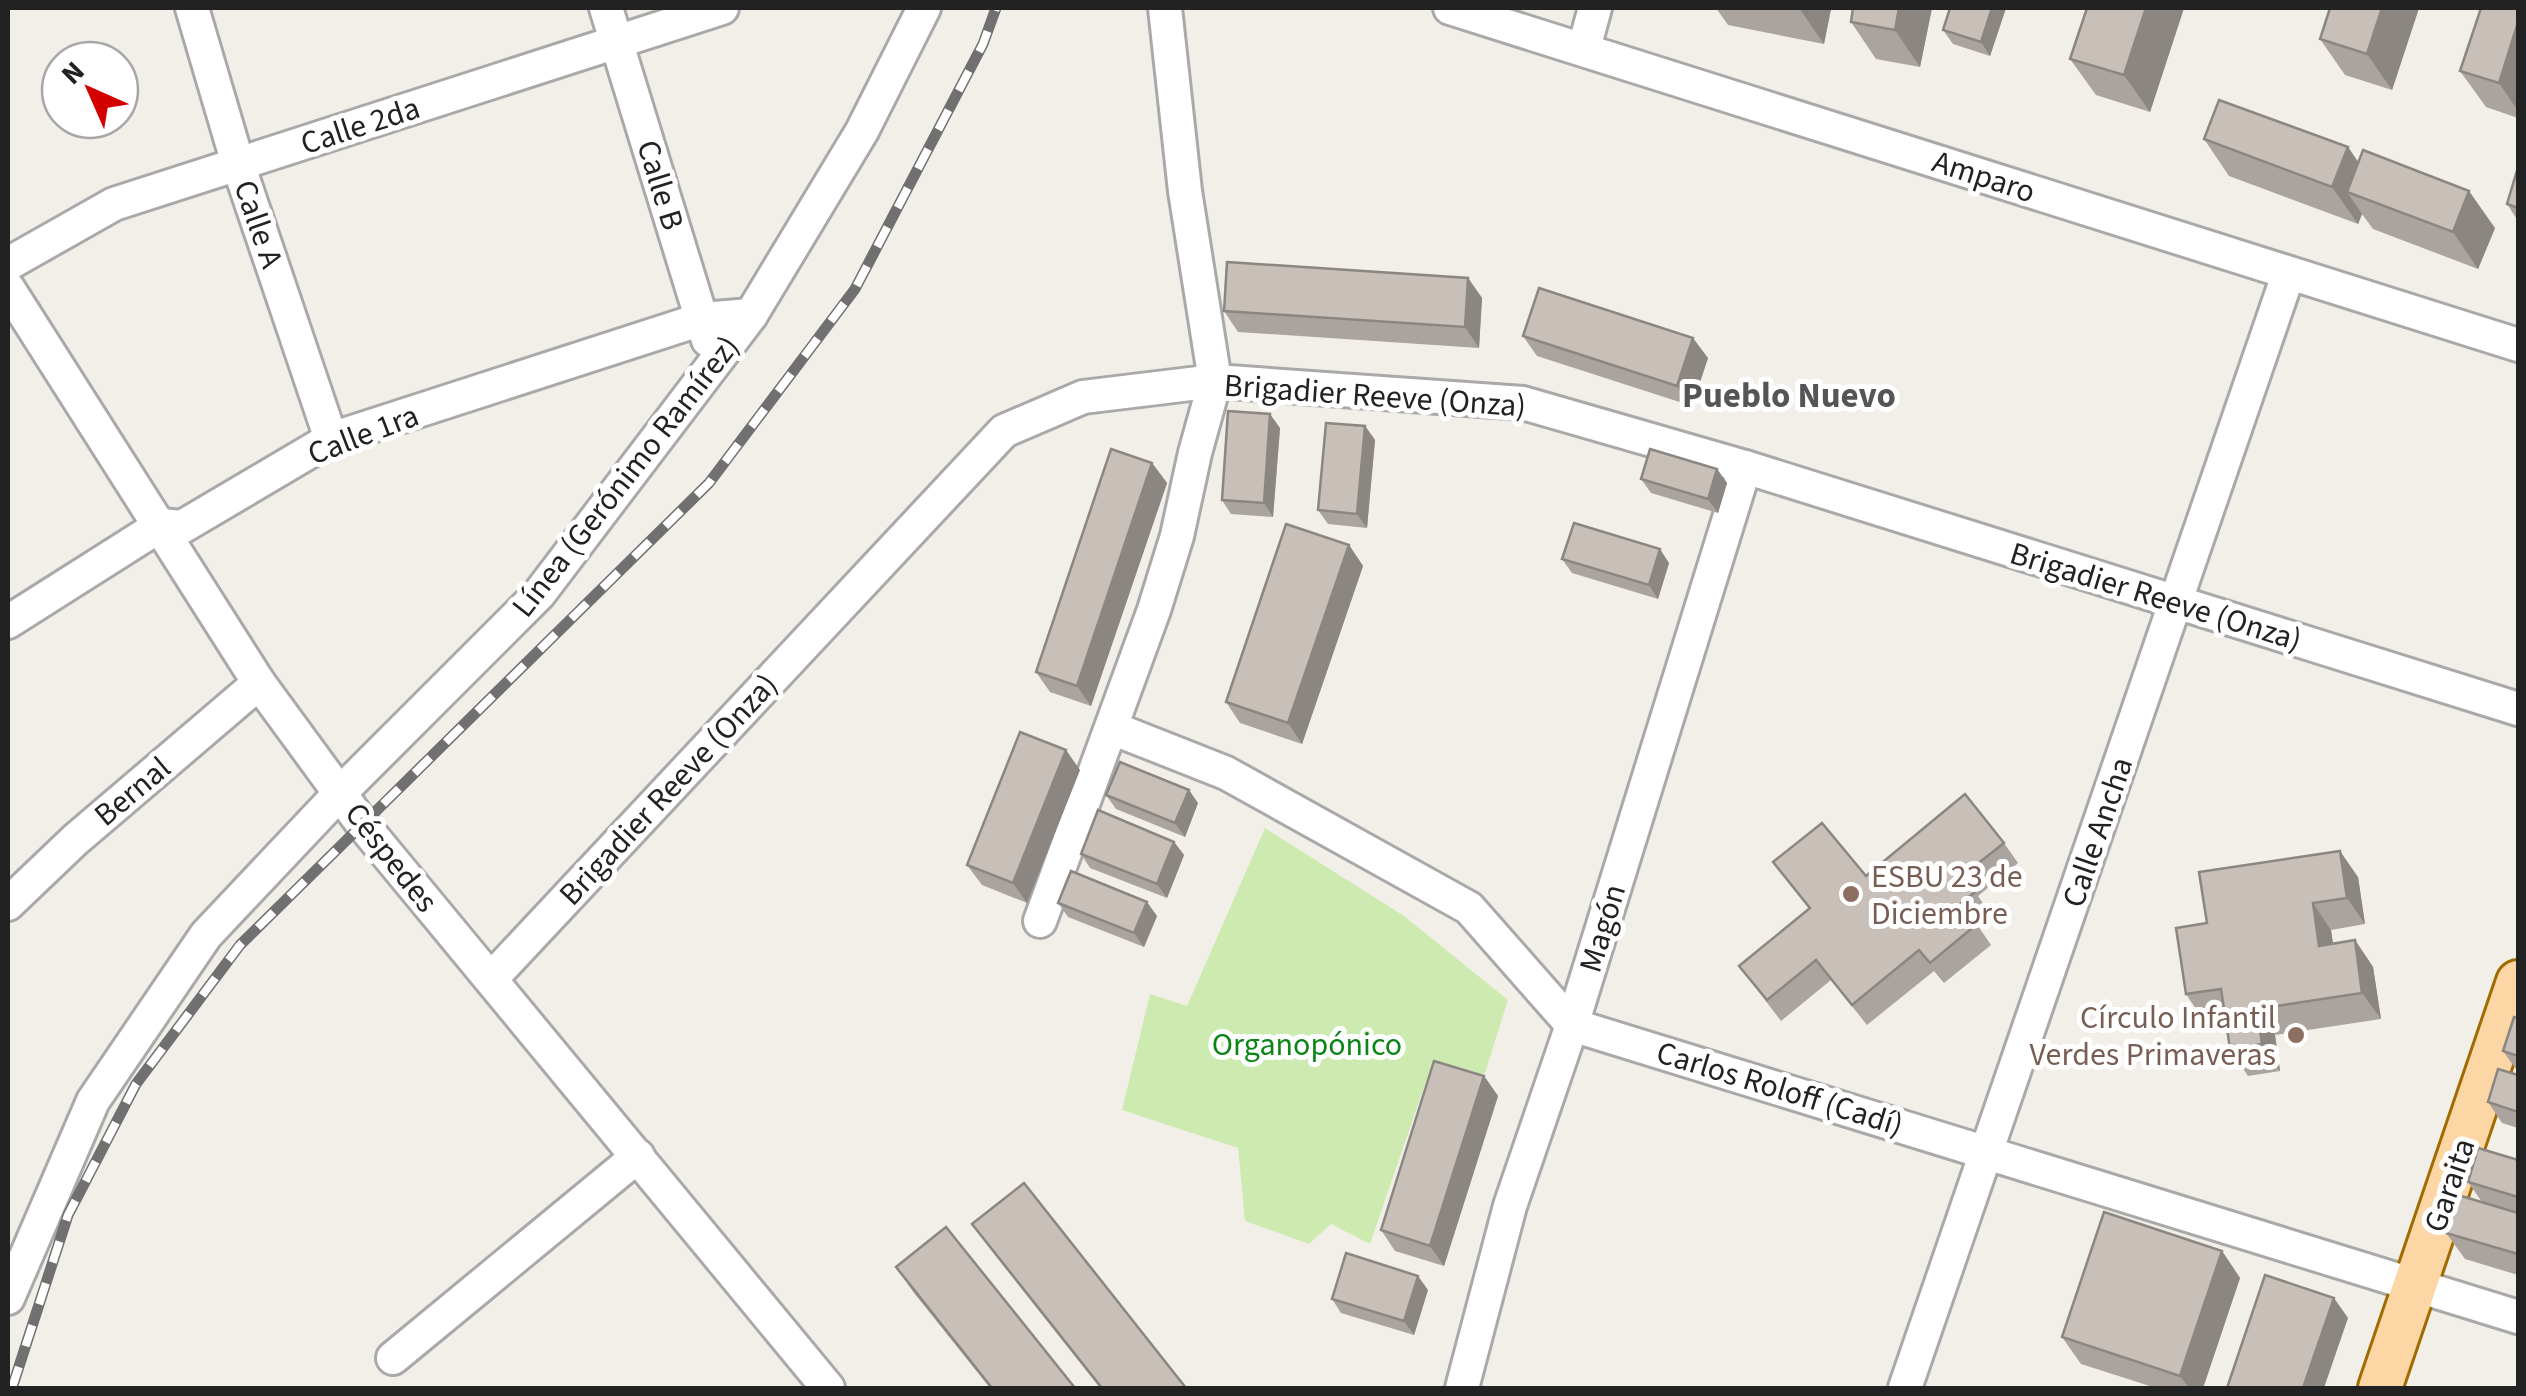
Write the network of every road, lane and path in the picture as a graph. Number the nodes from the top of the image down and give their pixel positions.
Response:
1 (192, 8) edge
2 (606, 8) edge
3 (722, 8) edge
4 (924, 8) edge
5 (1165, 8) edge
6 (1450, 8) edge
7 (1594, 8) edge
8 (616, 42) junction
9 (1584, 48) junction
10 (238, 164) junction
11 (8, 264) edge
12 (2288, 274) junction
13 (8, 288) edge
14 (751, 315) junction
15 (702, 320) junction
16 (2518, 345) edge
17 (714, 364) junction
18 (1215, 382) junction
19 (331, 439) junction
20 (1746, 468) junction
21 (161, 525) junction
22 (2176, 603) junction
23 (8, 622) edge
24 (259, 683) junction
25 (2518, 709) edge
26 (1112, 728) junction
27 (341, 792) junction
28 (8, 904) edge
29 (1040, 921) dead end
30 (490, 978) junction
31 (2518, 982) edge
32 (1572, 1025) junction
33 (1988, 1151) junction
34 (638, 1156) junction
35 (2415, 1286) junction
36 (8, 1298) edge
37 (2518, 1317) edge
38 (393, 1358) dead end
39 (828, 1388) edge
40 (1462, 1388) edge
41 (1905, 1388) edge
42 (2380, 1388) edge

1 - 10 street, Calle A
2 - 8 street, Calle B
3 - 8 street, Calle 2da
4 - 14 street, Línea (Gerónimo Ramírez)
5 - 18 street
6 - 9 street, Amparo
7 - 9 street
8 - 10 street, Calle 2da
8 - 15 street, Calle B
9 - 12 street, Amparo
10 - 11 street, Calle 2da
10 - 19 street, Calle A
12 - 16 street, Amparo
12 - 22 street, Calle Ancha
13 - 21 street, Céspedes
14 - 15 street, Calle 1ra
14 - 17 street, Línea (Gerónimo Ramírez)
15 - 17 street, Calle B
15 - 19 street, Calle 1ra
17 - 27 street, Línea (Gerónimo Ramírez)
18 - 20 street, Brigadier Reeve (Onza)
18 - 26 street
18 - 30 street, Brigadier Reeve (Onza)
19 - 21 street, Calle 1ra
20 - 22 street, Brigadier Reeve (Onza)
20 - 32 street, Magón
21 - 23 street, Calle 1ra
21 - 24 street, Céspedes
22 - 25 street, Brigadier Reeve (Onza)
22 - 33 street, Calle Ancha
24 - 27 street, Céspedes
24 - 28 street, Bernal
26 - 29 street
26 - 32 street
27 - 30 street, Céspedes
27 - 36 street, Línea (Gerónimo Ramírez)
30 - 34 street, Céspedes
31 - 35 main road, Garaita
32 - 33 street, Carlos Roloff (Cadí)
32 - 40 street, Magón
33 - 35 street, Carlos Roloff (Cadí)
33 - 41 street, Calle Ancha
34 - 38 street
34 - 39 street, Céspedes
35 - 37 street, Carlos Roloff (Cadí)
35 - 42 main road, Garaita

